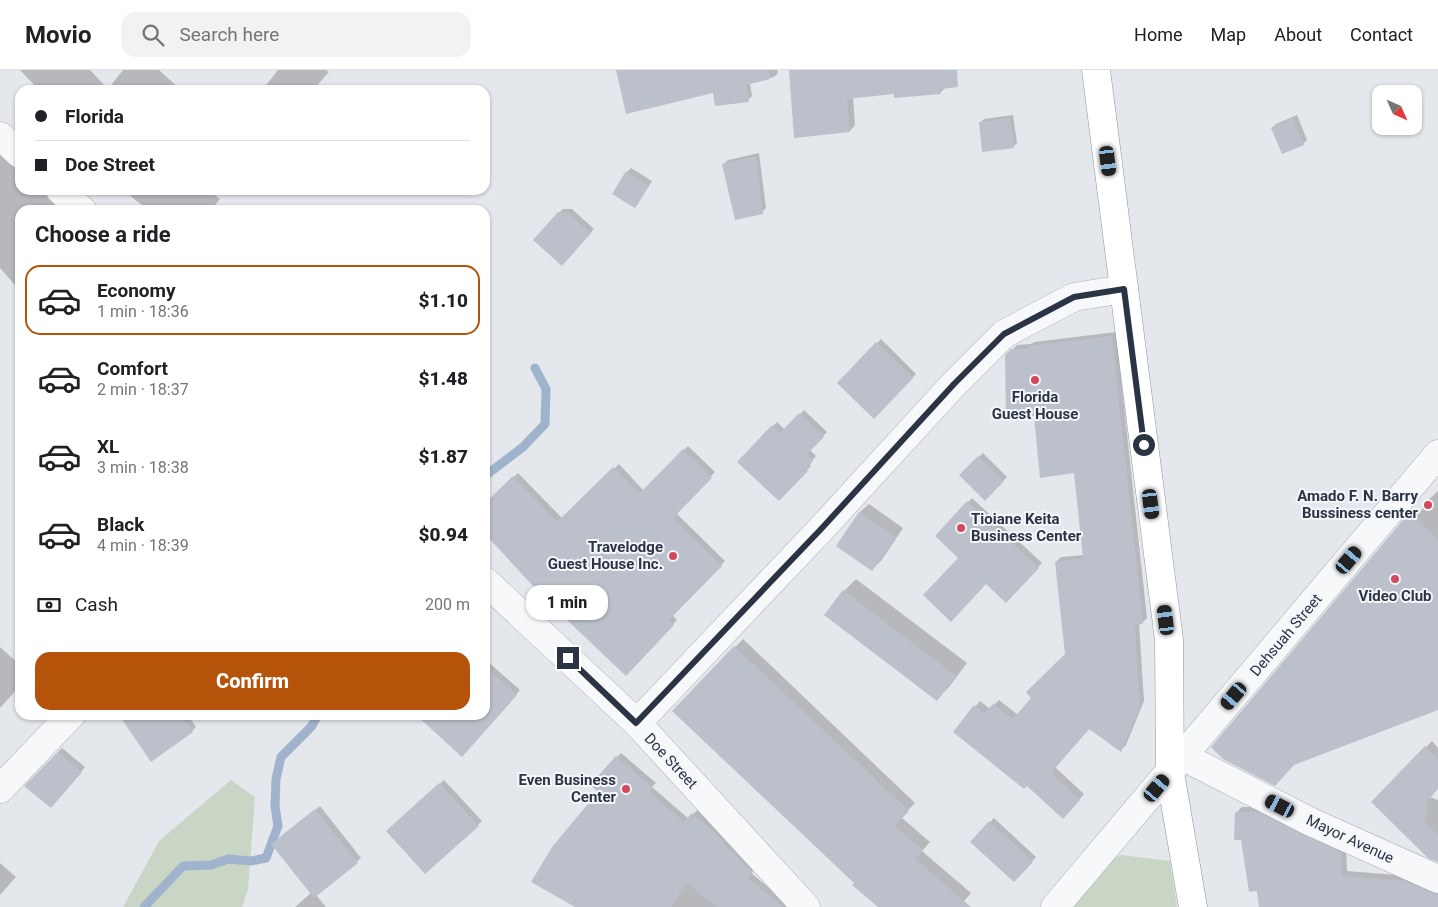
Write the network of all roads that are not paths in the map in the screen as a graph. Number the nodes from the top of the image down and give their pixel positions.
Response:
1 (1096, 70) edge
2 (0, 136) edge
3 (15, 150) edge
4 (66, 195) edge
5 (76, 205) edge
6 (1124, 289) junction
7 (1438, 454) edge
8 (490, 586) edge
9 (66, 720) edge
10 (636, 723) junction
11 (1177, 765) junction
12 (0, 789) edge
13 (1438, 880) edge
14 (806, 907) edge
15 (1055, 907) edge
16 (1193, 907) edge

1 - 6 highway
2 - 3 street
4 - 5 street
6 - 10 street
6 - 11 highway
7 - 11 street, Dehsuah Street
8 - 10 street, Doe Street
9 - 12 street
10 - 14 street, Doe Street
11 - 13 street, Mayor Avenue
11 - 15 street, Dehsuah Street
11 - 16 highway

